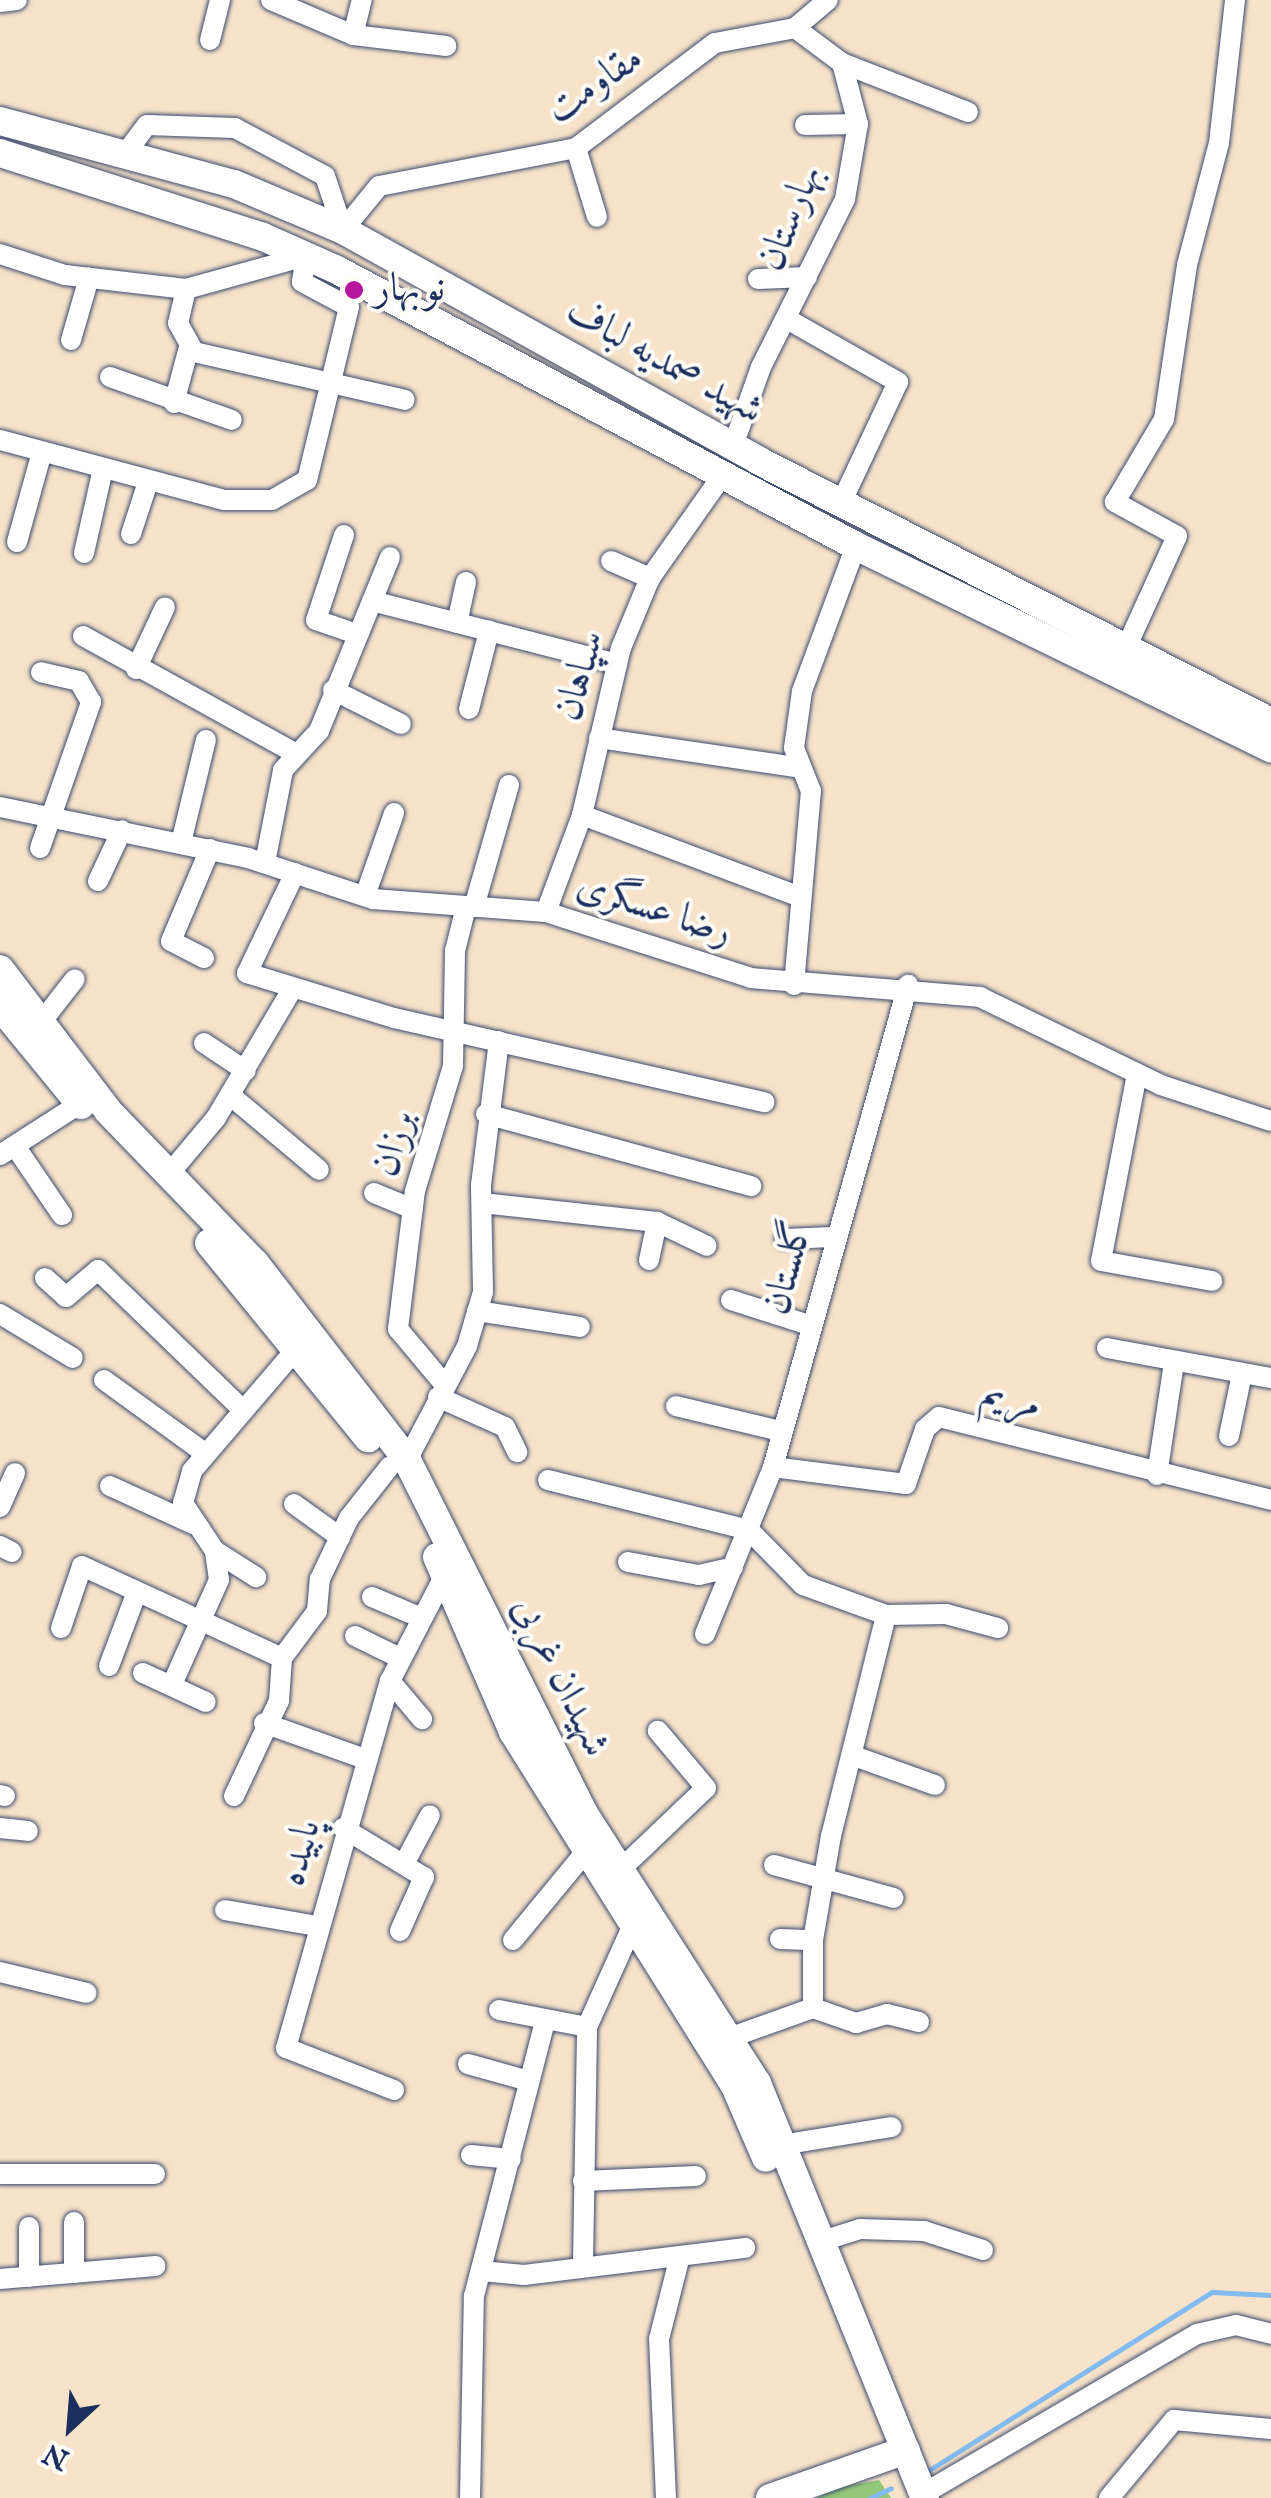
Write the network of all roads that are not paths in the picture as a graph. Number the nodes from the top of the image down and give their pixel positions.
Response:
1 (18, 0) edge
2 (220, 0) edge
3 (271, 0) edge
4 (362, 0) edge
5 (828, 0) edge
6 (1235, 0) edge
7 (0, 2) edge
8 (796, 28) junction
9 (353, 34) junction
10 (210, 40) dead end
11 (446, 46) dead end
12 (842, 63) junction
13 (968, 112) dead end
14 (0, 120) edge
15 (858, 124) junction
16 (805, 125) dead end
17 (576, 148) junction
18 (0, 154) edge
19 (125, 154) junction
20 (597, 217) dead end
21 (344, 230) junction
22 (0, 254) edge
23 (306, 256) junction
24 (807, 277) junction
25 (89, 278) junction
26 (758, 279) dead end
27 (186, 289) junction
28 (786, 319) junction
29 (71, 340) dead end
30 (189, 347) junction
31 (110, 377) dead end
32 (331, 383) junction
33 (405, 400) dead end
34 (174, 403) junction
35 (232, 420) dead end
36 (0, 440) edge
37 (733, 446) junction
38 (42, 452) junction
39 (102, 472) junction
40 (722, 476) junction
41 (148, 482) junction
42 (842, 503) junction
43 (131, 534) dead end
44 (344, 535) dead end
45 (18, 542) dead end
46 (856, 546) junction
47 (84, 553) dead end
48 (390, 557) dead end
49 (611, 561) dead end
50 (650, 578) junction
51 (466, 582) dead end
52 (372, 601) junction
53 (165, 607) dead end
54 (457, 623) junction
55 (489, 631) junction
56 (353, 633) junction
57 (83, 636) dead end
58 (1126, 648) junction
59 (617, 664) junction
60 (136, 668) junction
61 (42, 672) dead end
62 (333, 690) junction
63 (469, 709) dead end
64 (1271, 722) edge
65 (401, 724) dead end
66 (599, 738) junction
67 (206, 740) dead end
68 (1271, 748) edge
69 (295, 753) junction
70 (801, 768) junction
71 (509, 785) dead end
72 (0, 807) edge
73 (394, 813) dead end
74 (56, 815) junction
75 (582, 815) junction
76 (122, 830) junction
77 (182, 843) junction
78 (40, 848) dead end
79 (210, 849) junction
80 (265, 864) junction
81 (295, 873) junction
82 (98, 881) dead end
83 (365, 896) junction
84 (800, 897) junction
85 (470, 907) junction
86 (546, 912) junction
87 (204, 958) dead end
88 (0, 970) edge
89 (76, 979) dead end
90 (794, 984) junction
91 (908, 985) junction
92 (294, 988) junction
93 (0, 1006) edge
94 (39, 1025) junction
95 (453, 1028) junction
96 (499, 1041) junction
97 (204, 1043) dead end
98 (246, 1071) junction
99 (1137, 1074) junction
100 (230, 1095) junction
101 (765, 1102) dead end
102 (79, 1104) junction
103 (486, 1114) junction
104 (1271, 1120) edge
105 (9, 1152) edge
106 (318, 1170) dead end
107 (169, 1174) junction
108 (752, 1186) dead end
109 (374, 1193) dead end
110 (482, 1203) junction
111 (414, 1209) junction
112 (62, 1215) dead end
113 (657, 1222) junction
114 (832, 1237) junction
115 (785, 1239) dead end
116 (707, 1246) dead end
117 (649, 1260) dead end
118 (46, 1278) dead end
119 (1212, 1281) dead end
120 (732, 1300) dead end
121 (477, 1312) junction
122 (0, 1314) edge
123 (810, 1325) junction
124 (580, 1327) dead end
125 (296, 1348) junction
126 (1107, 1348) dead end
127 (73, 1358) dead end
128 (1174, 1362) junction
129 (1242, 1374) junction
130 (1271, 1378) edge
131 (104, 1380) dead end
132 (442, 1391) junction
133 (676, 1406) dead end
134 (240, 1407) junction
135 (780, 1431) junction
136 (1229, 1436) dead end
137 (517, 1452) dead end
138 (206, 1453) junction
139 (398, 1463) junction
140 (773, 1466) junction
141 (15, 1472) dead end
142 (1157, 1475) junction
143 (548, 1480) dead end
144 (110, 1486) dead end
145 (1271, 1500) edge
146 (294, 1504) dead end
147 (0, 1507) edge
148 (193, 1524) junction
149 (749, 1530) junction
150 (340, 1537) junction
151 (215, 1550) junction
152 (628, 1562) dead end
153 (734, 1567) junction
154 (445, 1575) junction
155 (256, 1577) dead end
156 (135, 1597) junction
157 (372, 1597) dead end
158 (886, 1615) junction
159 (422, 1618) junction
160 (200, 1622) junction
161 (62, 1628) dead end
162 (998, 1628) dead end
163 (705, 1634) dead end
164 (355, 1636) dead end
165 (282, 1658) junction
166 (400, 1658) junction
167 (109, 1666) dead end
168 (143, 1673) dead end
169 (174, 1680) junction
170 (390, 1680) junction
171 (206, 1702) dead end
172 (422, 1719) dead end
173 (264, 1723) junction
174 (658, 1731) dead end
175 (854, 1756) junction
176 (365, 1759) junction
177 (935, 1785) dead end
178 (234, 1796) dead end
179 (430, 1815) dead end
180 (0, 1828) edge
181 (343, 1828) junction
182 (28, 1831) dead end
183 (584, 1854) junction
184 (404, 1864) junction
185 (774, 1865) dead end
186 (621, 1869) junction
187 (826, 1881) junction
188 (894, 1898) dead end
189 (225, 1910) dead end
190 (318, 1926) junction
191 (632, 1927) junction
192 (400, 1930) dead end
193 (513, 1940) dead end
194 (780, 1940) dead end
195 (813, 1940) junction
196 (0, 1972) edge
197 (86, 1993) dead end
198 (813, 2008) junction
199 (499, 2010) dead end
200 (546, 2021) junction
201 (919, 2022) dead end
202 (587, 2026) junction
203 (730, 2038) junction
204 (468, 2064) dead end
205 (526, 2080) junction
206 (394, 2090) dead end
207 (892, 2126) dead end
208 (781, 2145) junction
209 (471, 2155) dead end
210 (510, 2160) junction
211 (0, 2174) edge
212 (156, 2174) dead end
213 (696, 2176) dead end
214 (584, 2181) junction
215 (74, 2222) dead end
216 (29, 2227) dead end
217 (819, 2242) junction
218 (745, 2248) dead end
219 (983, 2250) dead end
220 (679, 2260) junction
221 (583, 2262) junction
222 (156, 2266) dead end
223 (481, 2271) junction
224 (74, 2273) junction
225 (29, 2277) junction
226 (0, 2280) edge
227 (1271, 2334) edge
228 (1271, 2428) edge
229 (897, 2453) junction
230 (917, 2497) edge
231 (470, 2498) edge
232 (666, 2498) edge
233 (770, 2498) edge
234 (1109, 2498) edge

1 - 7 street
2 - 10 street
3 - 9 street
4 - 9 street
5 - 8 street
6 - 58 street
8 - 12 street
8 - 17 street, مقاومت
9 - 11 street
12 - 13 street
12 - 15 street, بهارستان
14 - 19 main road, شهید صمدیه لباف
15 - 16 street
15 - 24 street, بهارستان
17 - 20 street
17 - 21 street, مقاومت
18 - 23 main road, شهید صمدیه لباف
19 - 21 main road, شهید صمدیه لباف
19 - 21 street
21 - 37 main road, شهید صمدیه لباف
22 - 25 street
23 - 27 street
23 - 32 street
23 - 40 main road, شهید صمدیه لباف
24 - 26 street
24 - 28 street, بهارستان
25 - 27 street
25 - 29 street
27 - 30 street
28 - 37 street, بهارستان
28 - 42 street
30 - 32 street
30 - 34 street
31 - 34 street
32 - 33 street
32 - 41 street
34 - 35 street
36 - 38 street
37 - 42 main road, شهید صمدیه لباف
38 - 39 street
38 - 45 street
39 - 41 street
39 - 47 street
40 - 46 main road, شهید صمدیه لباف
40 - 50 street, سپاهان
41 - 43 street
42 - 58 main road, شهید صمدیه لباف
44 - 56 street
46 - 68 main road, شهید صمدیه لباف
46 - 70 street
48 - 52 street
49 - 50 street
50 - 59 street, سپاهان
51 - 54 street
52 - 54 street
52 - 56 street
53 - 60 street
54 - 55 street
55 - 59 street
55 - 63 street
56 - 62 street
57 - 60 street
58 - 64 main road, شهید صمدیه لباف
59 - 66 street, سپاهان
60 - 69 street
61 - 74 street
62 - 65 street
62 - 69 street
66 - 70 street
66 - 75 street, سپاهان
67 - 77 street
69 - 80 street
70 - 84 street
71 - 85 street, برزان
72 - 74 street, رضا عسگری
73 - 83 street
74 - 76 street, رضا عسگری
74 - 78 street
75 - 84 street
75 - 86 street, سپاهان
76 - 77 street, رضا عسگری
76 - 82 street
77 - 79 street, رضا عسگری
79 - 80 street, رضا عسگری
79 - 87 street
80 - 81 street, رضا عسگری
81 - 83 street, رضا عسگری
81 - 92 street
83 - 85 street, رضا عسگری
84 - 90 street
85 - 86 street, رضا عسگری
85 - 95 street, برزان
86 - 90 street, رضا عسگری
88 - 94 main road, شهیدان غربی
89 - 94 street
90 - 91 street, رضا عسگری
91 - 99 street, رضا عسگری
91 - 114 street, گلستان
92 - 95 street
92 - 98 street
93 - 102 main road, شهیدان غربی
94 - 107 main road, شهیدان غربی
95 - 96 street
95 - 111 street, برزان
96 - 101 street
96 - 103 street
97 - 98 street
98 - 100 street
99 - 104 street, رضا عسگری
99 - 119 street
100 - 106 street
100 - 107 street
102 - 105 street
102 - 125 main road, شهیدان غربی
103 - 108 street
103 - 110 street
105 - 112 street
107 - 139 main road, شهیدان غربی
109 - 111 street
110 - 113 street
110 - 121 street
111 - 132 street, برزان
113 - 116 street
113 - 117 street
114 - 115 street
114 - 123 street, گلستان
118 - 134 street
120 - 123 street
121 - 124 street
121 - 132 street
122 - 127 street
123 - 135 street, گلستان
125 - 134 street
125 - 139 main road, شهیدان غربی
126 - 128 street
128 - 129 street
128 - 142 street
129 - 130 street
129 - 136 street
131 - 138 street
132 - 137 street
132 - 139 street
133 - 135 street
134 - 138 street
135 - 140 street, گلستان
138 - 148 street
139 - 150 street
139 - 154 main road, شهیدان غربی
139 - 186 main road, شهیدان غربی
140 - 142 street, مریم
140 - 149 street, گلستان
141 - 147 street
142 - 145 street, مریم
143 - 149 street
144 - 148 street
146 - 150 street
148 - 151 street
149 - 153 street, گلستان
149 - 158 street
150 - 165 street
151 - 155 street
151 - 160 street
152 - 153 street
153 - 163 street, گلستان
154 - 159 street, پابیده
154 - 183 main road, شهیدان غربی
156 - 160 street
156 - 161 street
156 - 167 street
157 - 159 street
158 - 162 street
158 - 175 street
159 - 166 street, پابیده
160 - 165 street
160 - 169 street
164 - 166 street
165 - 173 street
166 - 170 street, پابیده
168 - 169 street
169 - 171 street
170 - 172 street
170 - 176 street, پابیده
173 - 176 street
173 - 178 street
174 - 186 street
175 - 177 street
175 - 187 street
176 - 181 street, پابیده
179 - 184 street
180 - 182 street
181 - 184 street
181 - 190 street, پابیده
183 - 191 main road, شهیدان غربی
183 - 193 street
184 - 192 street
185 - 187 street
186 - 203 main road, شهیدان غربی
187 - 188 street
187 - 195 street
189 - 190 street
190 - 206 street, پابیده
191 - 202 street
191 - 229 main road, شهیدان غربی
194 - 195 street
195 - 198 street
196 - 197 street
198 - 201 street
198 - 203 street
199 - 200 street
200 - 202 street
200 - 205 street
202 - 214 street
203 - 208 main road, شهیدان غربی
204 - 205 street
205 - 210 street
207 - 208 street
208 - 217 main road, شهیدان غربی
209 - 210 street
210 - 223 street
211 - 212 street
213 - 214 street
214 - 221 street
215 - 224 street
216 - 225 street
217 - 219 street
217 - 229 main road, شهیدان غربی
218 - 220 street
220 - 221 street
220 - 232 street
221 - 223 street
222 - 224 street
223 - 231 street
224 - 225 street
225 - 226 street
227 - 230 street
228 - 234 street
229 - 230 main road, شهیدان غربی
229 - 233 main road

